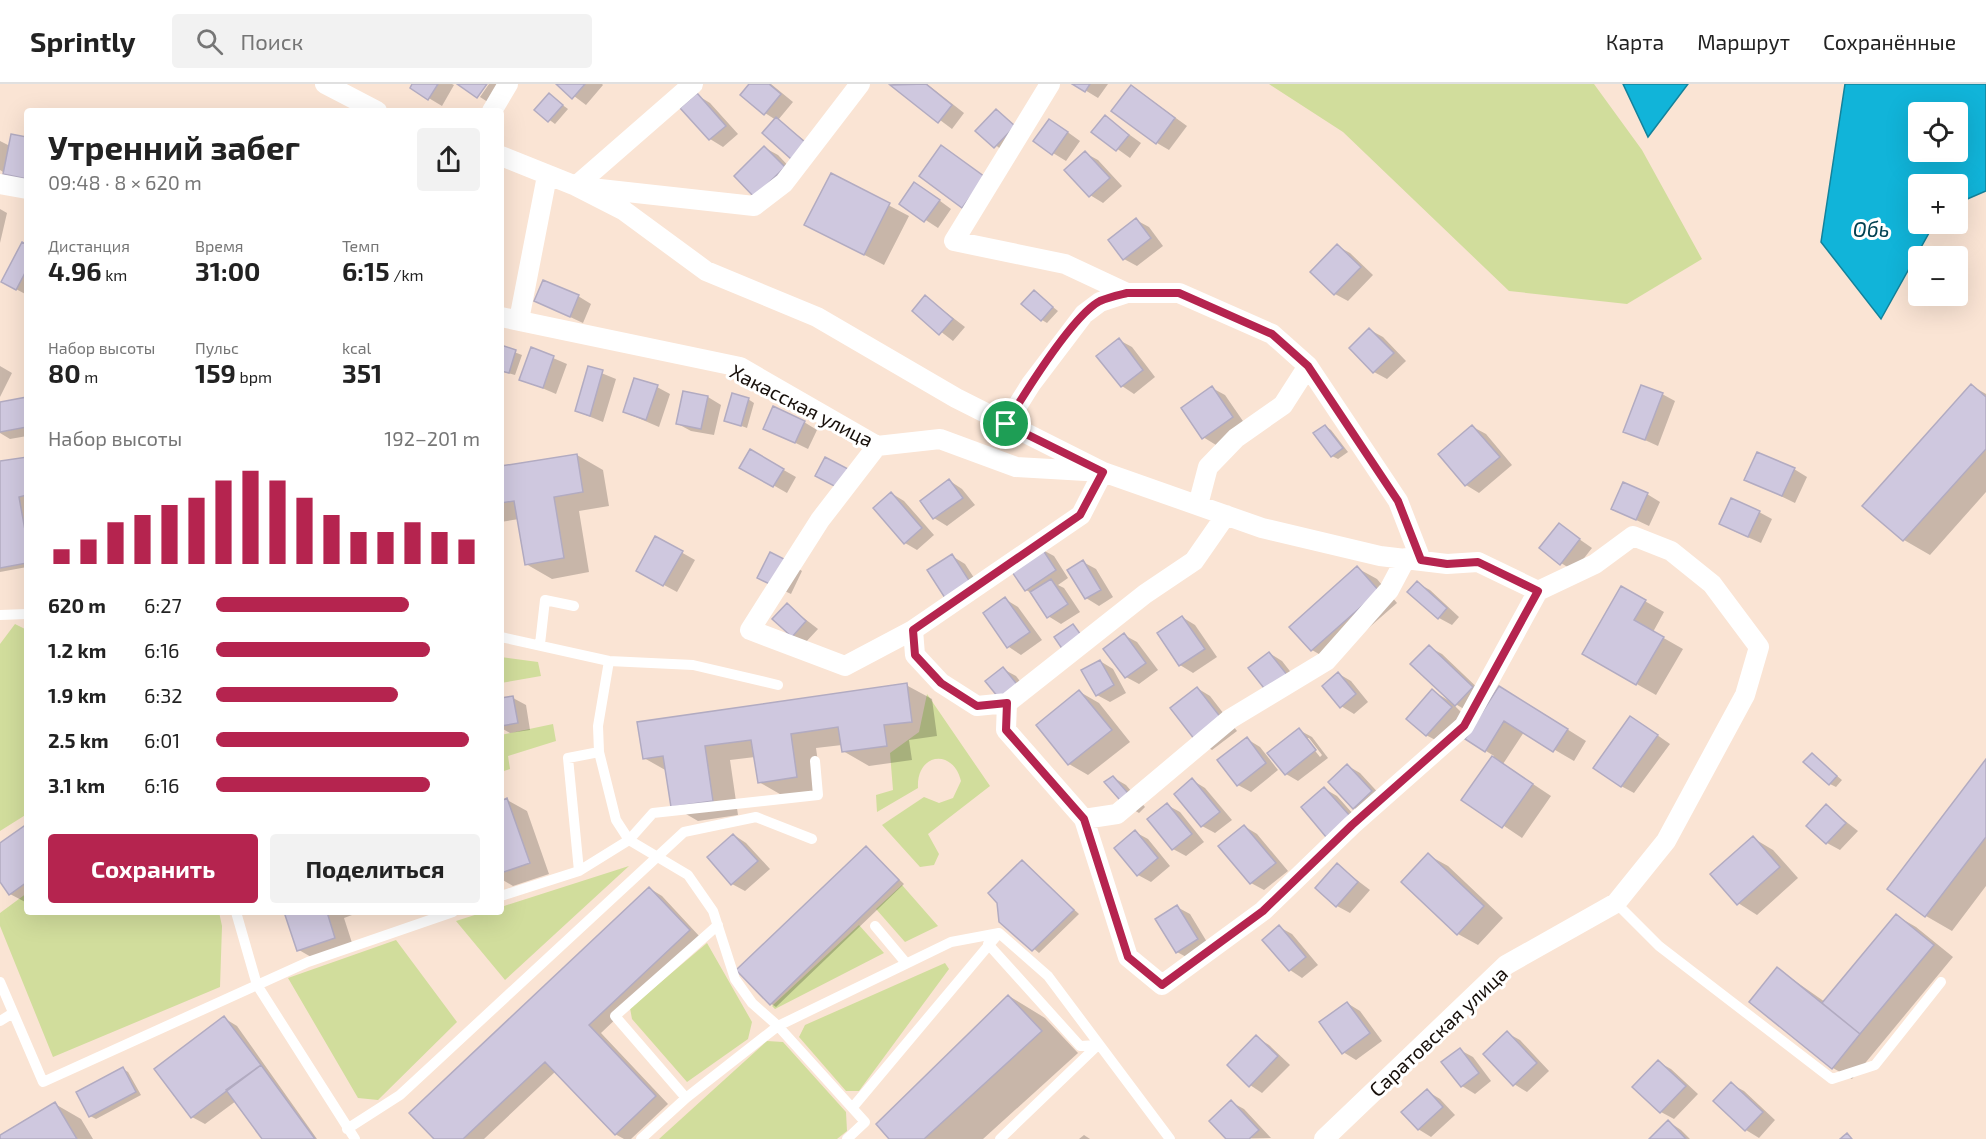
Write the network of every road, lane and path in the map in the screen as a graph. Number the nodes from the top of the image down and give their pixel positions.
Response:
1 (325, 84) edge
2 (508, 84) edge
3 (693, 84) edge
4 (860, 84) edge
5 (1050, 84) edge
6 (371, 108) edge
7 (494, 108) edge
8 (504, 157) edge
9 (547, 176) junction
10 (0, 184) edge
11 (576, 186) junction
12 (24, 188) edge
13 (1127, 293) junction
14 (510, 319) edge
15 (1308, 366) junction
16 (1006, 424) junction
17 (877, 446) junction
18 (1103, 472) junction
19 (1198, 506) junction
20 (1226, 515) junction
21 (1414, 559) junction
22 (1538, 591) junction
23 (574, 606) dead end
24 (24, 614) edge
25 (0, 615) edge
26 (913, 630) junction
27 (504, 638) edge
28 (540, 644) junction
29 (609, 662) junction
30 (778, 685) dead end
31 (1007, 703) junction
32 (599, 752) junction
33 (815, 761) dead end
34 (1084, 819) junction
35 (812, 839) dead end
36 (629, 840) junction
37 (657, 855) junction
38 (579, 871) junction
39 (504, 895) edge
40 (1616, 903) junction
41 (237, 915) edge
42 (444, 915) edge
43 (718, 925) junction
44 (875, 926) dead end
45 (999, 933) junction
46 (988, 944) junction
47 (906, 963) junction
48 (0, 982) edge
49 (1941, 982) dead end
50 (257, 985) junction
51 (13, 1013) junction
52 (0, 1021) edge
53 (778, 1026) junction
54 (1098, 1045) junction
55 (686, 1098) junction
56 (853, 1107) junction
57 (347, 1129) junction
58 (355, 1139) edge
59 (641, 1139) edge
60 (847, 1139) edge
61 (1000, 1139) edge
62 (1170, 1139) edge
63 (1324, 1139) edge

1 - 6 street
2 - 7 street
3 - 11 street
4 - 11 street
5 - 13 street
8 - 9 street
9 - 11 street
9 - 14 street
10 - 12 street
11 - 16 street
13 - 15 street
13 - 16 street
14 - 17 street, Хакасская улица
15 - 19 street
15 - 21 street
16 - 18 street
17 - 18 street, Хакасская улица
17 - 26 street
18 - 19 street
18 - 26 street
19 - 20 street
20 - 21 street
20 - 31 street
21 - 22 street
21 - 34 street
22 - 34 street
22 - 40 street, Саратовская улица
23 - 28 lane
24 - 25 lane
26 - 31 street
27 - 28 lane
28 - 29 lane
29 - 30 lane
29 - 32 lane
31 - 34 street
32 - 36 lane
32 - 38 lane
33 - 36 lane
35 - 37 lane
36 - 37 lane
36 - 38 lane
37 - 43 lane
37 - 57 lane
38 - 39 lane
40 - 49 lane
40 - 63 street, Саратовская улица
41 - 50 lane
42 - 50 lane
43 - 53 lane
43 - 55 lane
44 - 47 lane
45 - 46 lane
45 - 47 lane
45 - 54 lane
46 - 54 lane
46 - 56 lane
47 - 53 lane
48 - 51 lane
50 - 51 lane
50 - 57 lane
51 - 52 lane
53 - 55 lane
53 - 56 lane
54 - 61 lane
54 - 62 lane
55 - 59 lane
56 - 60 lane
57 - 58 lane

